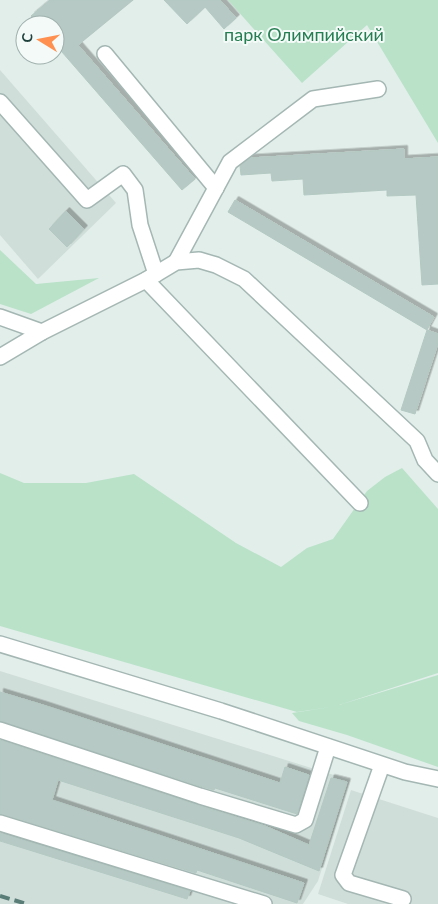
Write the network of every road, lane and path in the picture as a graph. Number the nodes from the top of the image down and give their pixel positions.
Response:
1 (106, 54) dead end
2 (378, 89) dead end
3 (0, 102) edge
4 (216, 188) junction
5 (176, 262) junction
6 (151, 277) junction
7 (0, 317) edge
8 (42, 332) junction
9 (0, 356) edge
10 (432, 462) edge
11 (438, 474) edge
12 (360, 502) dead end
13 (0, 644) edge
14 (0, 730) edge
15 (328, 747) junction
16 (382, 765) junction
17 (405, 772) junction
18 (438, 779) edge
19 (438, 787) edge
20 (0, 823) edge
21 (403, 899) dead end
22 (264, 904) edge

1 - 4 street
2 - 4 street
3 - 6 street
4 - 5 street
5 - 6 street
5 - 10 street
6 - 8 street
6 - 12 street
7 - 8 street
8 - 9 street
10 - 11 street
13 - 15 street
14 - 15 street
15 - 16 street
16 - 17 street
16 - 21 street
17 - 18 street
17 - 19 street
20 - 22 street

